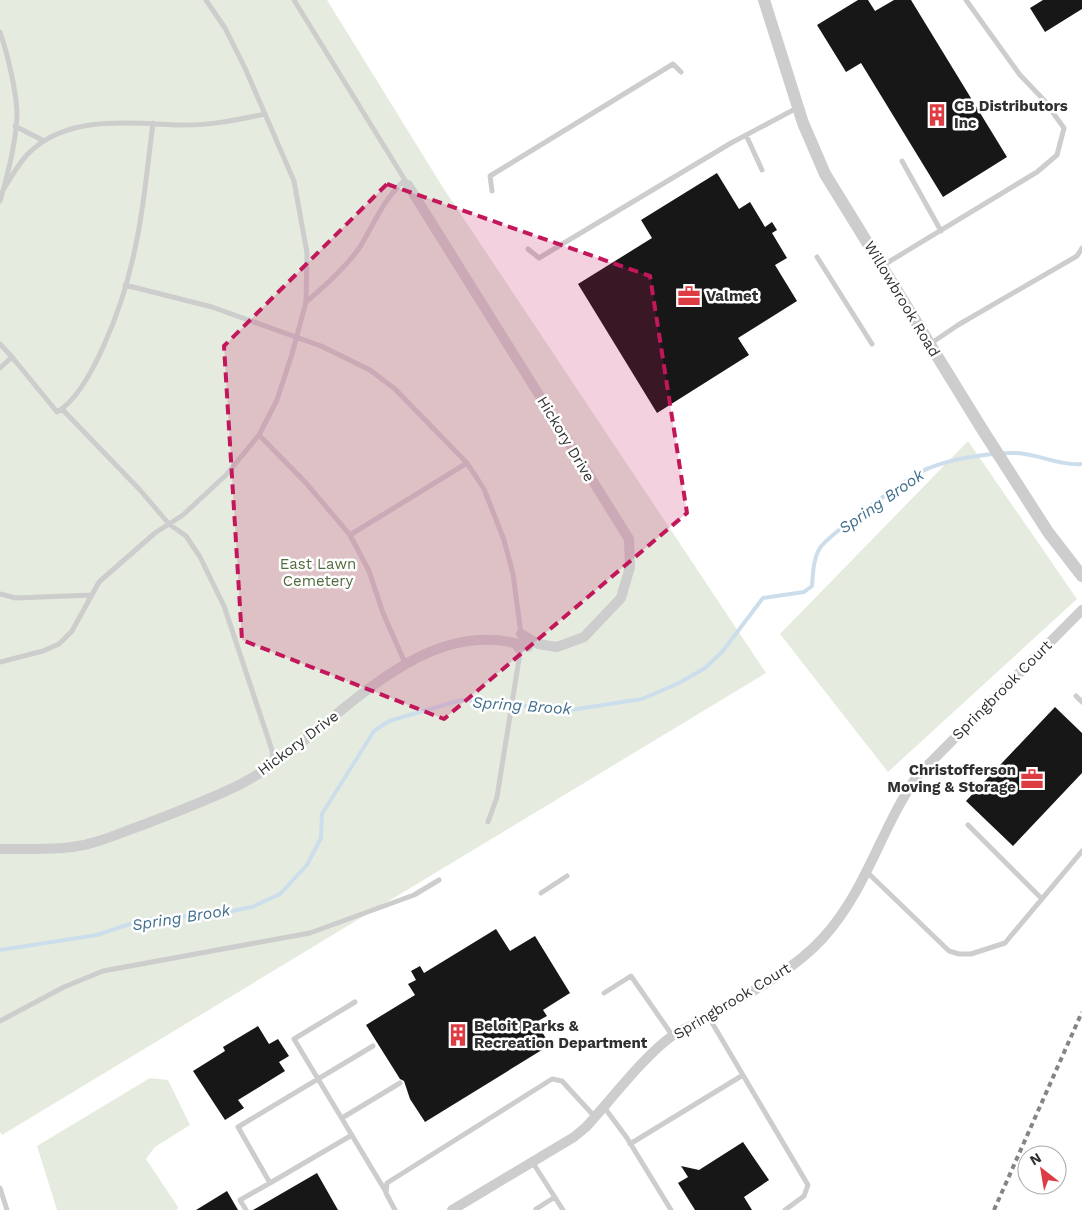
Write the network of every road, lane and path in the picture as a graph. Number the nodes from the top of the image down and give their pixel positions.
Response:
1 (206, 0) edge
2 (294, 0) edge
3 (764, 0) edge
4 (966, 0) edge
5 (0, 32) edge
6 (681, 72) dead end
7 (798, 108) junction
8 (265, 114) junction
9 (153, 123) junction
10 (15, 126) junction
11 (746, 135) junction
12 (44, 141) junction
13 (902, 161) dead end
14 (762, 170) dead end
15 (406, 182) junction
16 (3, 190) junction
17 (492, 191) dead end
18 (0, 202) edge
19 (941, 231) junction
20 (1082, 248) edge
21 (528, 249) dead end
22 (817, 257) dead end
23 (882, 267) junction
24 (125, 285) junction
25 (306, 302) junction
26 (296, 336) junction
27 (0, 344) edge
28 (872, 344) dead end
29 (930, 344) junction
30 (12, 357) junction
31 (0, 368) edge
32 (62, 409) junction
33 (259, 435) junction
34 (467, 463) junction
35 (169, 524) junction
36 (350, 535) junction
37 (1082, 576) edge
38 (0, 594) edge
39 (92, 595) junction
40 (1082, 610) edge
41 (521, 634) joint
42 (509, 640) junction
43 (528, 647) dead end
44 (0, 662) edge
45 (406, 664) junction
46 (1076, 696) dead end
47 (1082, 702) edge
48 (273, 765) junction
49 (488, 822) dead end
50 (968, 825) dead end
51 (0, 849) edge
52 (1082, 851) edge
53 (868, 873) junction
54 (568, 876) dead end
55 (438, 880) dead end
56 (541, 893) dead end
57 (1042, 899) junction
58 (604, 993) dead end
59 (354, 1002) dead end
60 (708, 1016) junction
61 (0, 1021) edge
62 (672, 1035) junction
63 (373, 1046) dead end
64 (743, 1075) junction
65 (318, 1079) junction
66 (400, 1083) dead end
67 (604, 1107) junction
68 (595, 1117) junction
69 (342, 1118) junction
70 (352, 1135) junction
71 (630, 1144) junction
72 (533, 1163) junction
73 (270, 1183) junction
74 (0, 1188) edge
75 (386, 1193) junction
76 (555, 1197) junction
77 (536, 1209) edge
78 (7, 1210) edge
79 (246, 1210) edge
80 (395, 1210) edge
81 (452, 1210) edge
82 (563, 1210) edge
83 (671, 1210) edge
84 (785, 1210) edge

1 - 8 lane
2 - 15 lane
3 - 7 street, Willowbrook Road
4 - 19 lane
5 - 10 lane
6 - 17 lane
7 - 11 lane
7 - 23 street, Willowbrook Road
8 - 9 lane
8 - 25 lane
9 - 12 lane
9 - 24 lane
10 - 12 lane
10 - 16 lane
11 - 14 lane
11 - 21 lane
12 - 16 lane
13 - 19 lane
15 - 25 lane
15 - 41 street, Hickory Drive
16 - 18 lane
19 - 23 lane
20 - 29 lane
22 - 28 lane
23 - 29 street, Willowbrook Road
24 - 26 lane
24 - 32 lane
25 - 26 lane
26 - 33 lane
26 - 34 lane
27 - 30 lane
29 - 37 street, Willowbrook Road
30 - 31 lane
30 - 32 lane
32 - 35 lane
33 - 35 lane
33 - 36 lane
34 - 36 lane
34 - 41 lane
35 - 39 lane
35 - 48 lane
36 - 45 lane
38 - 39 lane
39 - 44 lane
40 - 53 street, Springbrook Court
42 - 43 street, Hickory Drive
42 - 45 street, Hickory Drive
42 - 49 lane
45 - 48 street, Hickory Drive
46 - 47 lane
48 - 51 street, Hickory Drive
50 - 57 lane
52 - 57 lane
53 - 57 lane
53 - 60 street, Springbrook Court
54 - 56 lane
55 - 61 lane
58 - 62 lane
59 - 65 lane
60 - 62 street, Springbrook Court
60 - 64 lane
62 - 67 street, Springbrook Court
63 - 65 lane
64 - 71 lane
64 - 84 lane
65 - 69 lane
65 - 73 lane
66 - 69 lane
67 - 68 street, Springbrook Court
67 - 71 lane
68 - 72 street, Springbrook Court
68 - 75 lane
69 - 70 lane
70 - 73 lane
70 - 75 lane
71 - 83 lane
72 - 76 lane
72 - 81 street, Springbrook Court
73 - 79 lane
74 - 78 lane
75 - 80 lane
76 - 77 lane
76 - 82 lane

